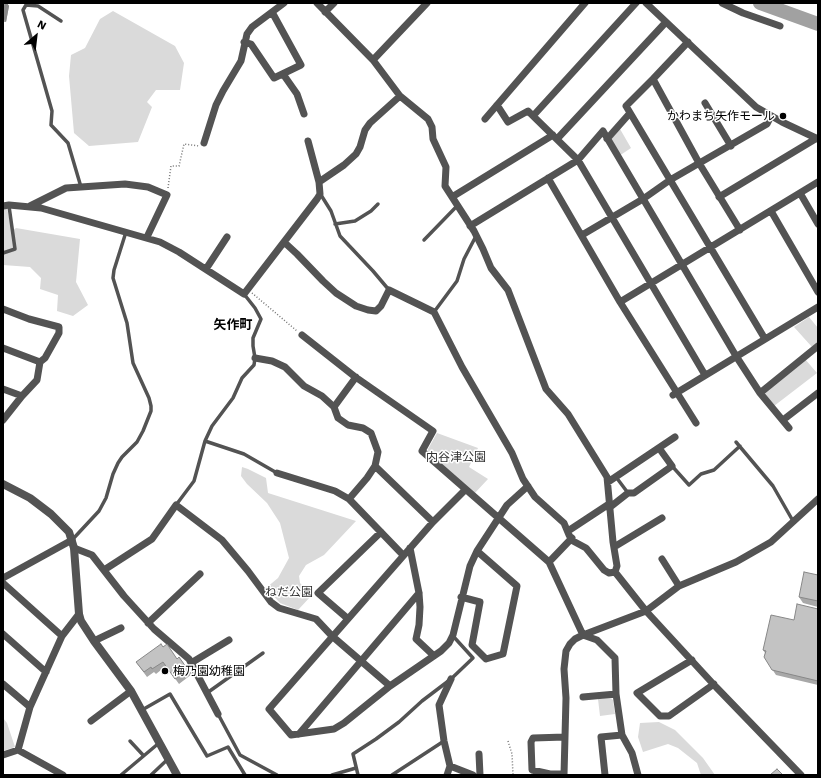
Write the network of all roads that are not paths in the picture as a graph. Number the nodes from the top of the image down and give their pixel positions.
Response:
1 (284, 3) edge
2 (317, 3) edge
3 (334, 3) edge
4 (427, 3) edge
5 (585, 3) edge
6 (636, 3) edge
7 (722, 3) edge
8 (26, 4) edge
9 (649, 5) edge
10 (272, 12) junction
11 (326, 12) junction
12 (61, 21) dead end
13 (666, 22) junction
14 (780, 26) dead end
15 (244, 42) junction
16 (688, 42) junction
17 (373, 60) junction
18 (283, 74) junction
19 (653, 79) junction
20 (400, 96) junction
21 (705, 103) dead end
22 (497, 105) junction
23 (630, 113) junction
24 (304, 114) dead end
25 (533, 116) junction
26 (771, 116) junction
27 (485, 119) dead end
28 (555, 137) junction
29 (607, 139) junction
30 (818, 139) edge
31 (308, 141) dead end
32 (204, 143) road end
33 (730, 146) junction
34 (578, 160) junction
35 (699, 163) junction
36 (548, 178) junction
37 (670, 180) junction
38 (319, 182) junction
39 (818, 182) edge
40 (81, 187) junction
41 (800, 193) junction
42 (320, 194) junction
43 (452, 197) junction
44 (719, 197) junction
45 (643, 199) junction
46 (378, 204) dead end
47 (6, 205) edge
48 (30, 206) junction
49 (458, 206) junction
50 (771, 211) junction
51 (612, 217) junction
52 (336, 224) junction
53 (818, 224) edge
54 (470, 226) junction
55 (740, 230) junction
56 (126, 231) junction
57 (476, 235) junction
58 (582, 236) junction
59 (146, 237) junction
60 (227, 237) dead end
61 (424, 240) dead end
62 (284, 242) junction
63 (710, 248) junction
64 (3, 253) edge
65 (682, 265) junction
66 (206, 269) junction
67 (651, 283) junction
68 (389, 290) junction
69 (246, 292) junction
70 (818, 292) edge
71 (620, 302) junction
72 (818, 307) edge
73 (3, 309) edge
74 (434, 312) junction
75 (302, 334) road end
76 (765, 339) junction
77 (818, 346) edge
78 (3, 348) edge
79 (736, 356) junction
80 (255, 358) junction
81 (40, 362) junction
82 (706, 375) junction
83 (356, 377) junction
84 (3, 389) edge
85 (760, 392) junction
86 (818, 393) edge
87 (674, 394) junction
88 (22, 396) junction
89 (334, 408) junction
90 (3, 420) edge
91 (782, 420) junction
92 (696, 423) dead end
93 (789, 428) dead end
94 (675, 437) dead end
95 (205, 441) junction
96 (736, 442) dead end
97 (740, 446) junction
98 (659, 448) junction
99 (375, 466) junction
100 (672, 466) junction
101 (277, 473) joint
102 (616, 477) junction
103 (608, 482) junction
104 (3, 484) edge
105 (528, 486) junction
106 (465, 490) junction
107 (628, 493) junction
108 (349, 499) junction
109 (818, 499) edge
110 (176, 505) junction
111 (609, 506) junction
112 (499, 518) junction
113 (662, 518) dead end
114 (793, 521) junction
115 (433, 522) junction
116 (381, 532) junction
117 (570, 535) junction
118 (72, 540) junction
119 (614, 547) junction
120 (74, 548) junction
121 (410, 548) junction
122 (477, 552) junction
123 (403, 555) junction
124 (662, 559) dead end
125 (550, 562) junction
126 (104, 570) junction
127 (615, 572) junction
128 (200, 574) dead end
129 (3, 578) edge
130 (3, 584) edge
131 (679, 586) junction
132 (419, 592) junction
133 (461, 597) junction
134 (646, 611) junction
135 (79, 614) junction
136 (348, 618) junction
137 (148, 623) junction
138 (121, 628) dead end
139 (3, 634) edge
140 (583, 634) junction
141 (453, 635) junction
142 (62, 636) junction
143 (332, 636) junction
144 (230, 640) dead end
145 (94, 641) junction
146 (263, 653) dead end
147 (433, 655) junction
148 (692, 660) junction
149 (362, 661) junction
150 (191, 663) junction
151 (46, 672) junction
152 (451, 679) junction
153 (3, 684) edge
154 (714, 684) junction
155 (390, 686) junction
156 (131, 691) junction
157 (206, 694) junction
158 (616, 694) junction
159 (583, 697) dead end
160 (30, 707) junction
161 (141, 710) junction
162 (218, 714) joint
163 (91, 721) dead end
164 (299, 734) junction
165 (622, 735) junction
166 (565, 737) junction
167 (130, 741) dead end
168 (444, 741) junction
169 (159, 743) junction
170 (18, 750) junction
171 (479, 754) dead end
172 (3, 755) edge
173 (143, 756) junction
174 (168, 759) junction
175 (450, 766) junction
176 (356, 768) junction
177 (62, 775) edge
178 (121, 775) edge
179 (151, 775) edge
180 (177, 775) edge
181 (245, 775) edge
182 (277, 775) edge
183 (332, 775) edge
184 (358, 775) edge
185 (392, 775) edge
186 (447, 775) edge
187 (473, 775) edge
188 (480, 775) edge
189 (564, 775) edge
190 (605, 775) edge
191 (638, 775) edge
192 (801, 775) edge

1 - 10 street
2 - 11 street
3 - 11 street
4 - 17 street
5 - 22 street
6 - 25 street
7 - 14 street
8 - 12 lane
8 - 40 lane
9 - 13 street
10 - 15 street
10 - 18 street
11 - 17 street
13 - 16 street
13 - 28 street
15 - 18 street
15 - 32 street
16 - 19 street
16 - 26 street
17 - 20 street
18 - 24 street
19 - 23 street
19 - 35 street
20 - 38 street
20 - 43 street
21 - 33 street
22 - 25 street
22 - 27 street
23 - 29 street
23 - 37 street
25 - 28 street
26 - 30 street
26 - 33 street
28 - 34 street
28 - 43 street
29 - 34 street
29 - 45 street
30 - 44 street
31 - 38 street
33 - 35 street
34 - 36 street
34 - 51 street
35 - 37 street
35 - 44 street
36 - 54 street
36 - 58 street
37 - 45 street
37 - 63 street
38 - 42 street
39 - 41 street
40 - 48 street
40 - 59 street
41 - 50 street
41 - 53 street
42 - 52 lane
42 - 62 street
43 - 49 street
44 - 55 street
45 - 51 street
45 - 65 street
46 - 52 lane
47 - 48 street
47 - 64 lane
48 - 56 street
49 - 54 street
49 - 61 lane
50 - 55 street
50 - 70 street
51 - 58 street
51 - 67 street
52 - 68 lane
54 - 57 street
55 - 63 street
56 - 59 street
56 - 118 lane
57 - 74 lane
57 - 103 street
58 - 71 street
59 - 66 street
60 - 66 street
62 - 68 street
62 - 69 street
63 - 65 street
63 - 76 street
65 - 67 street
65 - 79 street
66 - 69 street
67 - 71 street
67 - 82 street
68 - 74 street
69 - 80 lane
71 - 87 street
72 - 76 street
73 - 81 street
74 - 105 street
75 - 83 street
76 - 79 street
77 - 85 street
78 - 81 street
79 - 82 street
79 - 85 street
80 - 89 street
80 - 95 lane
81 - 88 street
82 - 87 street
83 - 89 street
83 - 106 street
84 - 88 street
85 - 91 street
86 - 91 street
87 - 92 street
88 - 90 street
89 - 99 street
91 - 93 street
94 - 98 street
95 - 101 lane
95 - 110 lane
96 - 97 lane
97 - 100 lane
97 - 114 lane
98 - 100 street
98 - 102 street
99 - 108 street
99 - 115 street
100 - 107 street
101 - 108 street
102 - 103 street
102 - 107 lane
103 - 111 street
104 - 118 street
105 - 112 street
105 - 117 street
106 - 112 street
106 - 115 street
107 - 111 street
108 - 116 street
109 - 114 street
110 - 126 street
110 - 143 street
111 - 117 street
111 - 119 street
112 - 122 street
112 - 125 street
113 - 119 street
114 - 131 street
115 - 121 street
116 - 123 street
116 - 136 street
117 - 125 street
117 - 127 street
118 - 120 street
118 - 129 street
119 - 127 street
120 - 126 street
120 - 135 street
121 - 123 street
121 - 132 street
122 - 133 street
122 - 133 street
123 - 136 street
124 - 131 street
125 - 140 street
126 - 137 street
127 - 134 street
128 - 137 street
130 - 142 street
131 - 134 street
132 - 147 street
132 - 149 street
133 - 141 street
134 - 140 street
134 - 148 street
135 - 142 street
135 - 145 street
136 - 143 street
137 - 150 street
138 - 145 street
139 - 151 street
140 - 158 street
140 - 166 street
141 - 147 street
141 - 152 lane
142 - 151 street
143 - 149 street
143 - 164 street
144 - 150 street
145 - 156 street
146 - 157 lane
147 - 155 street
148 - 154 street
148 - 154 street
149 - 155 street
149 - 164 street
150 - 157 street
151 - 160 street
152 - 168 street
152 - 176 lane
153 - 160 street
154 - 192 street
155 - 164 street
156 - 161 street
156 - 163 street
157 - 162 street
158 - 159 street
158 - 165 street
160 - 170 street
161 - 169 street
161 - 181 lane
162 - 182 lane
165 - 190 street
165 - 191 street
166 - 189 street
166 - 189 street
167 - 173 lane
168 - 175 street
168 - 185 lane
169 - 173 lane
169 - 174 street
170 - 172 street
170 - 177 street
171 - 188 street
173 - 178 lane
174 - 179 lane
174 - 180 street
175 - 186 street
175 - 187 street
176 - 183 lane
176 - 184 lane

